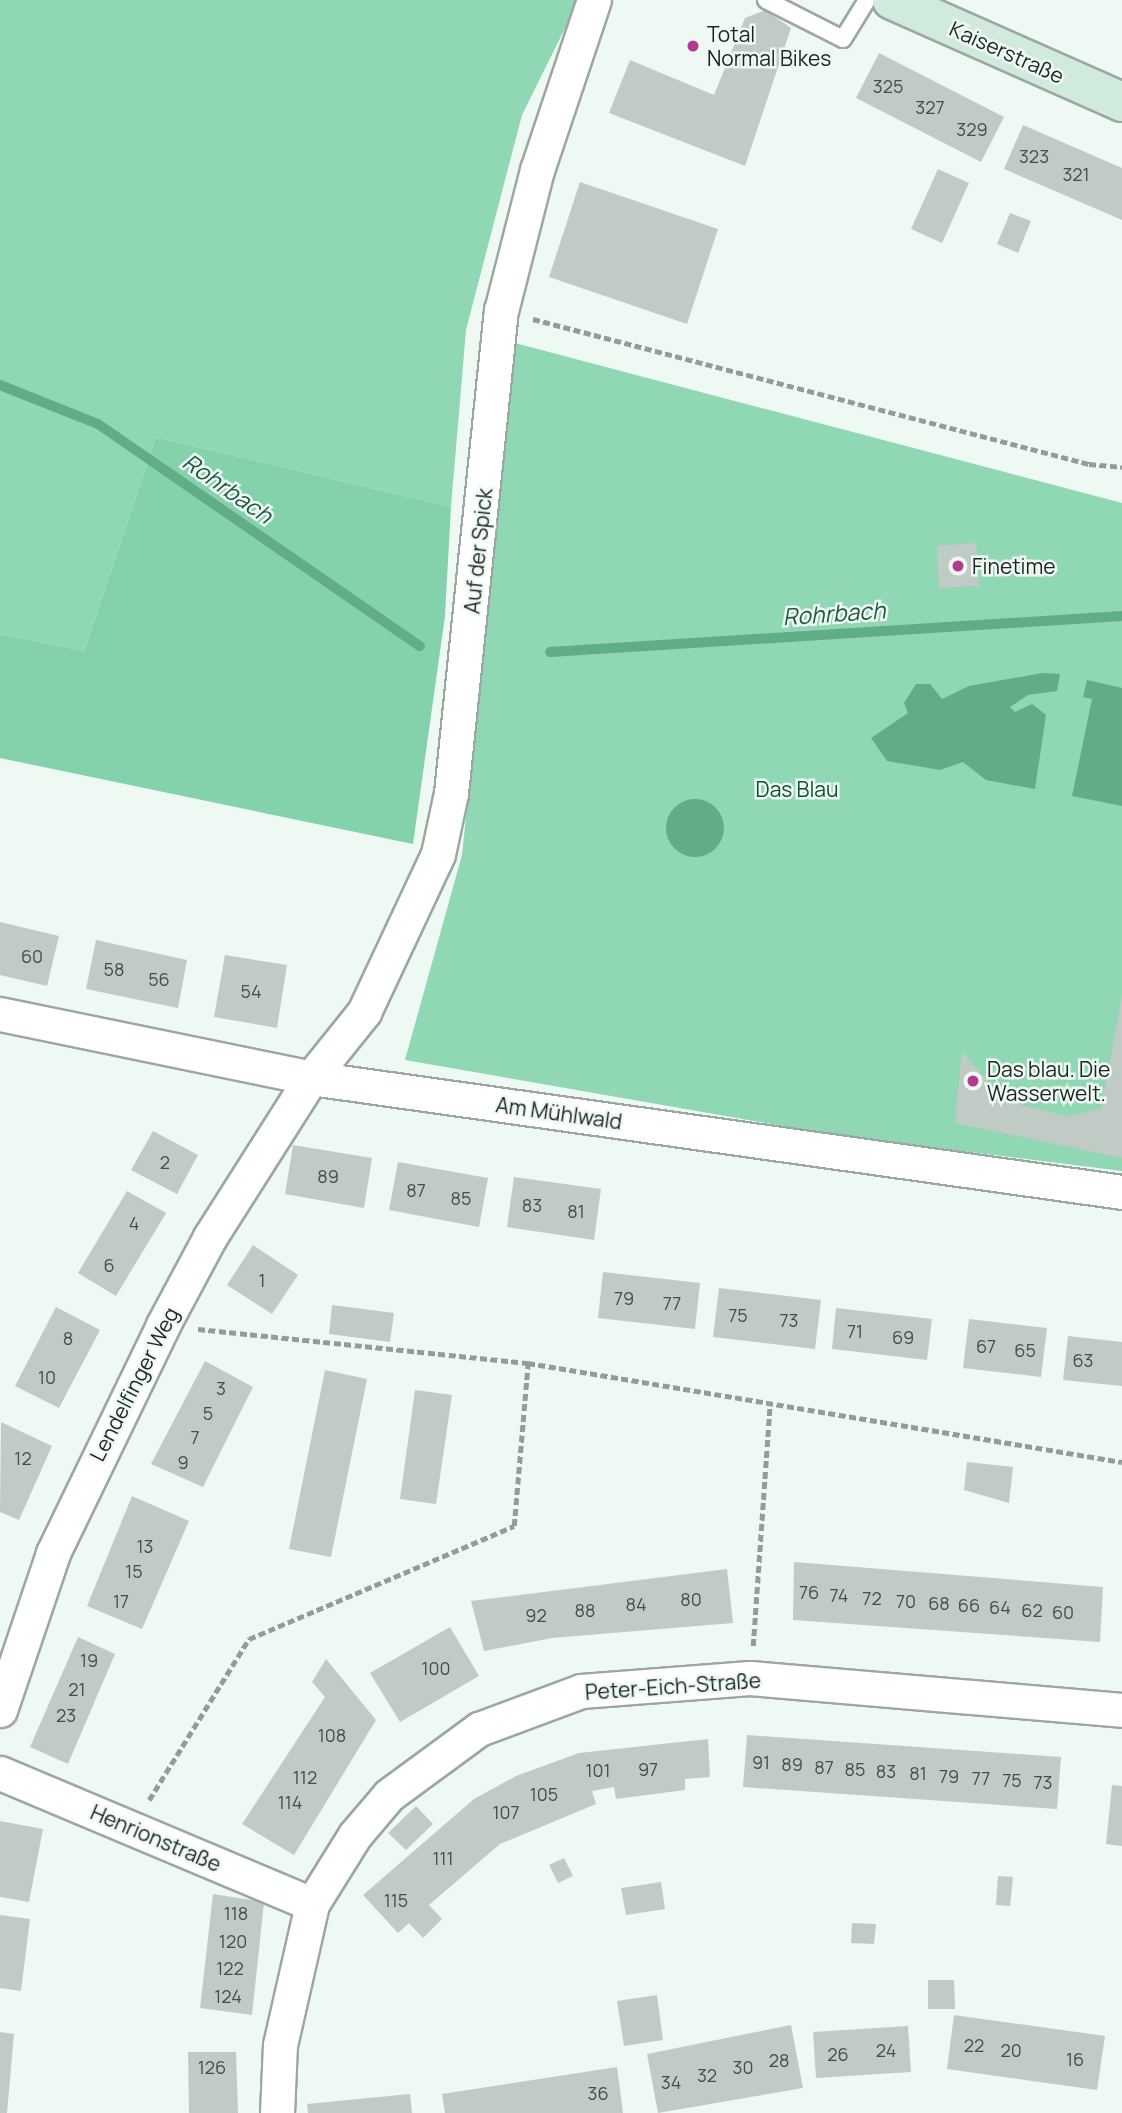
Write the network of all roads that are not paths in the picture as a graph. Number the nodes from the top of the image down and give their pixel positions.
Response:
1 (594, 0) edge
2 (766, 0) edge
3 (867, 0) edge
4 (892, 0) edge
5 (1122, 102) edge
6 (0, 1014) edge
7 (311, 1078) junction
8 (1122, 1192) edge
9 (0, 1710) edge
10 (1122, 1710) edge
11 (0, 1773) edge
12 (312, 1904) junction
13 (277, 2113) edge

1 - 7 street, Auf der Spick
2 - 3 lane
4 - 5 main road, Kaiserstraße
6 - 7 street, Am Mühlwald
7 - 8 street, Am Mühlwald
7 - 9 street, Lendelfinger Weg
10 - 12 street, Peter-Eich-Straße
11 - 12 street, Henrionstraße
12 - 13 street, Peter-Eich-Straße

